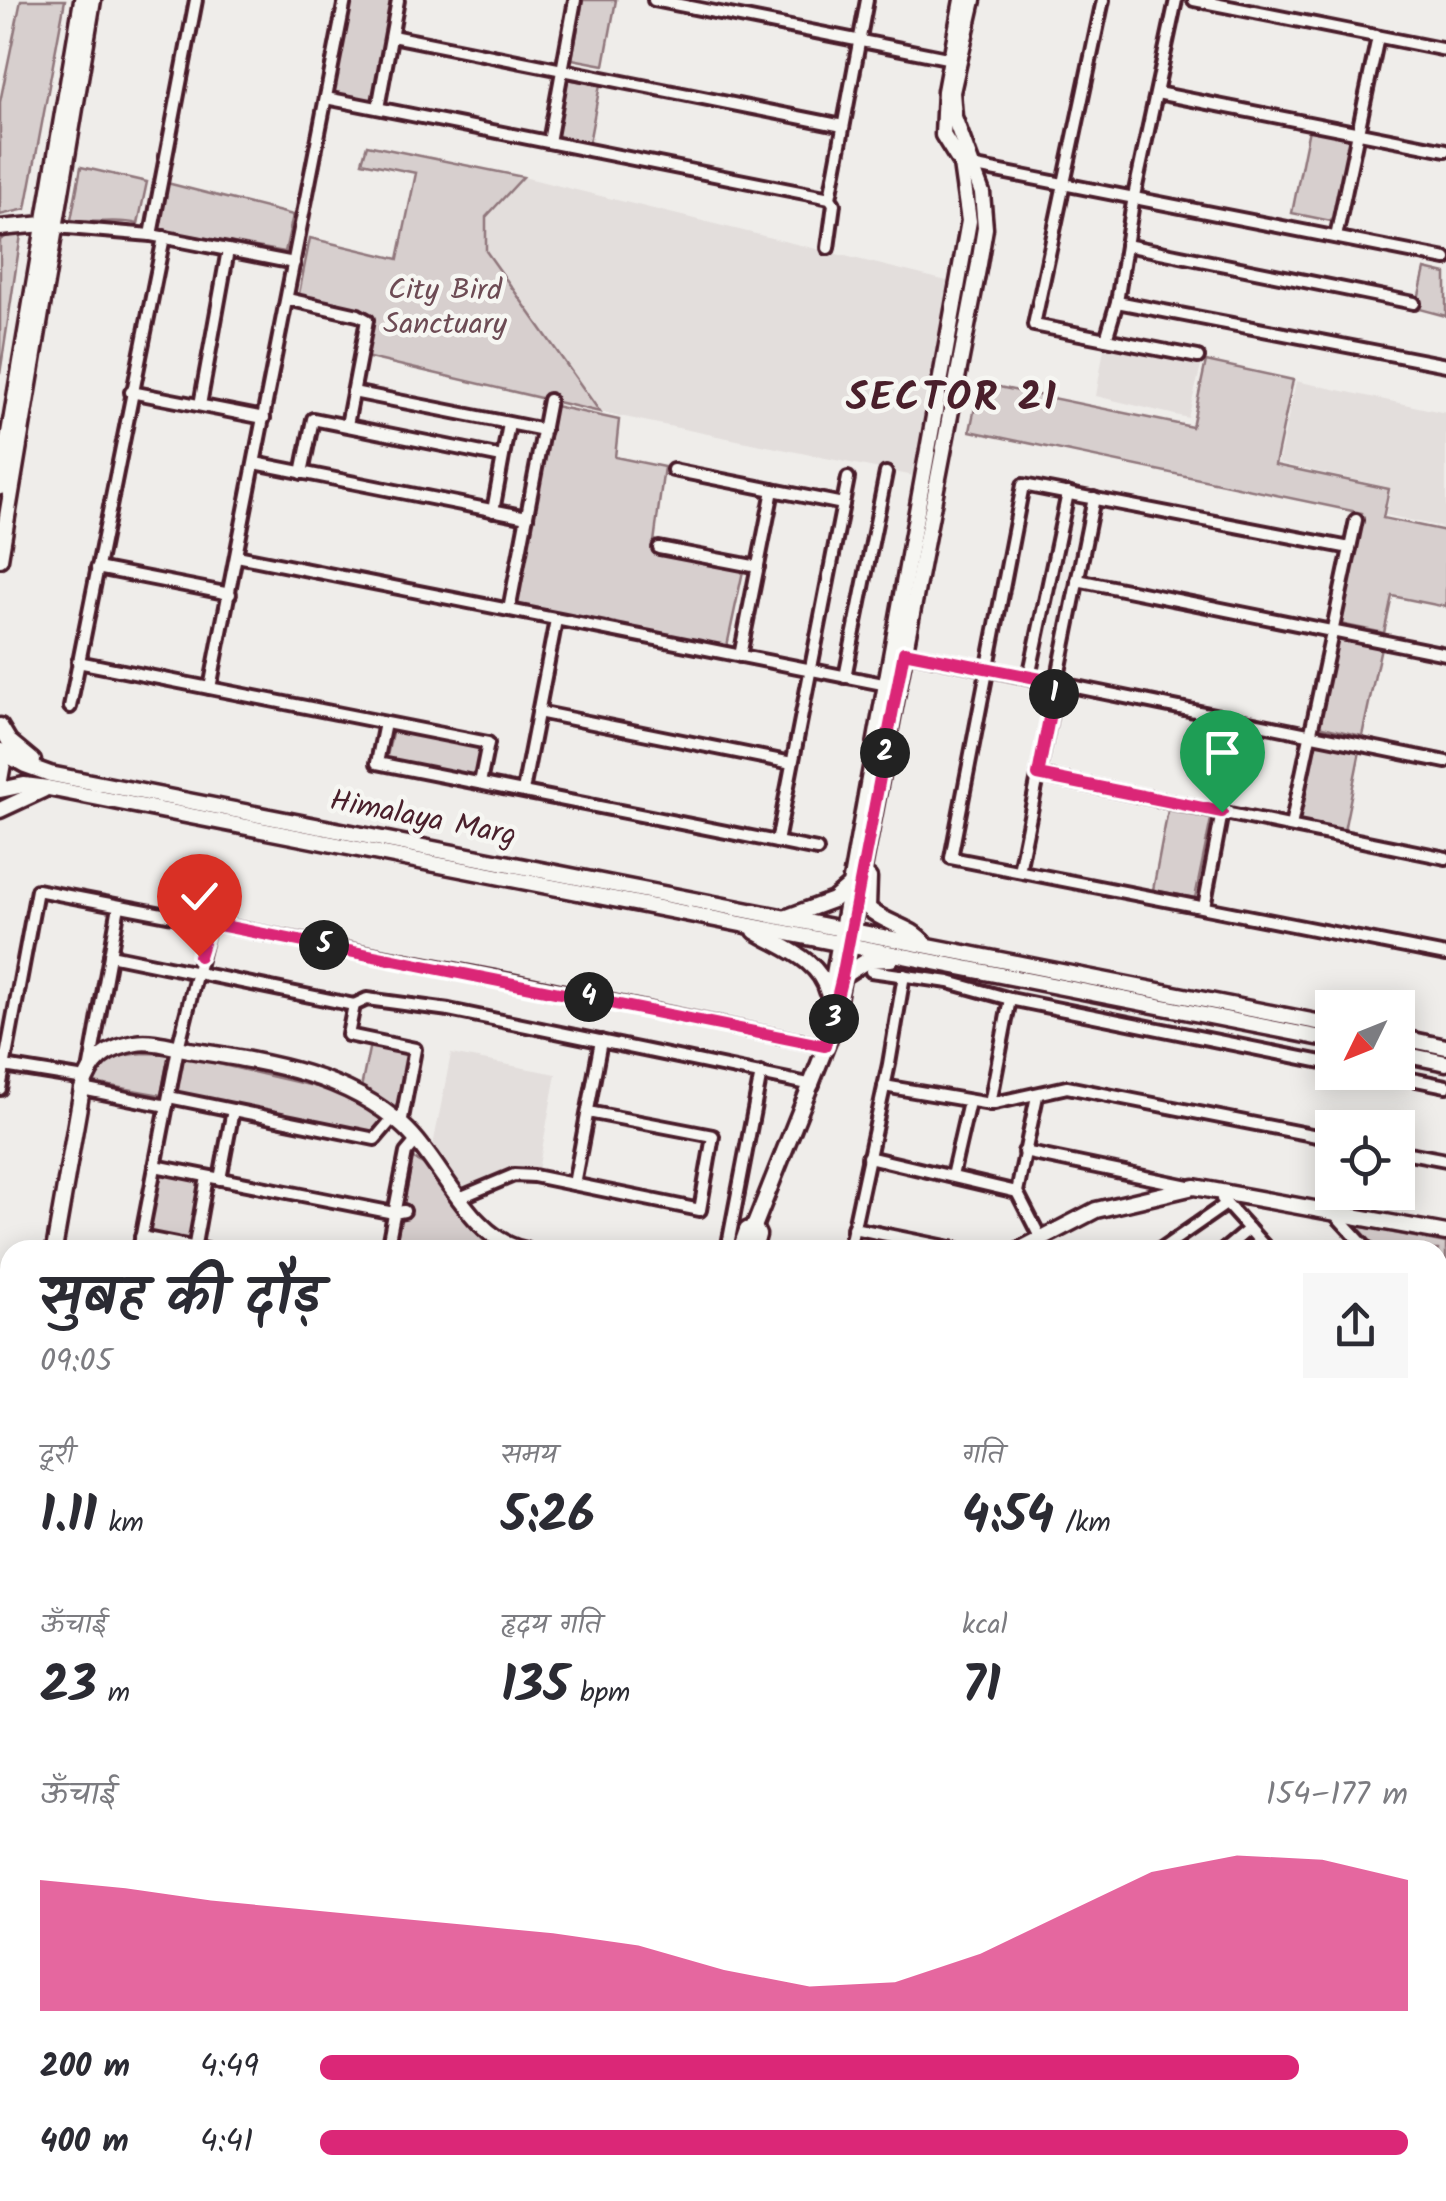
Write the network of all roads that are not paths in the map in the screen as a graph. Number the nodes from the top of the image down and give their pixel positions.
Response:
1 (82, 0) edge
2 (94, 0) edge
3 (196, 0) edge
4 (345, 0) edge
5 (398, 0) edge
6 (576, 0) edge
7 (654, 0) edge
8 (867, 0) edge
9 (962, 0) edge
10 (973, 0) edge
11 (1103, 0) edge
12 (1176, 0) edge
13 (1194, 0) edge
14 (392, 36) junction
15 (1378, 36) junction
16 (860, 41) junction
17 (1446, 50) edge
18 (956, 60) junction
19 (562, 70) junction
20 (1156, 93) junction
21 (326, 98) junction
22 (378, 108) junction
23 (843, 126) junction
24 (1358, 133) junction
25 (548, 142) junction
26 (1446, 150) edge
27 (967, 165) junction
28 (1062, 183) junction
29 (1134, 196) junction
30 (830, 198) junction
31 (50, 226) junction
32 (0, 228) edge
33 (151, 235) junction
34 (1336, 237) junction
35 (164, 238) junction
36 (1126, 245) junction
37 (828, 248) dead end
38 (228, 250) junction
39 (1446, 259) edge
40 (294, 263) junction
41 (287, 299) junction
42 (1117, 302) junction
43 (1414, 303) dead end
44 (1106, 339) junction
45 (1198, 357) dead end
46 (1446, 366) edge
47 (132, 392) junction
48 (353, 392) junction
49 (549, 400) dead end
50 (200, 405) junction
51 (264, 418) junction
52 (509, 424) junction
53 (347, 426) junction
54 (544, 430) junction
55 (502, 457) junction
56 (255, 464) junction
57 (673, 470) dead end
58 (302, 473) junction
59 (886, 474) dead end
60 (848, 478) dead end
61 (0, 487) edge
62 (772, 490) junction
63 (1068, 494) junction
64 (1094, 498) junction
65 (842, 504) junction
66 (493, 511) junction
67 (527, 518) junction
68 (1356, 520) dead end
69 (658, 548) dead end
70 (1350, 548) junction
71 (236, 556) junction
72 (0, 559) edge
73 (97, 568) junction
74 (758, 568) junction
75 (1077, 580) junction
76 (230, 594) junction
77 (508, 610) junction
78 (556, 620) junction
79 (1332, 631) junction
80 (899, 651) junction
81 (1446, 654) edge
82 (740, 656) junction
83 (78, 662) junction
84 (988, 668) junction
85 (810, 670) junction
86 (846, 677) junction
87 (1029, 677) junction
88 (1056, 682) junction
89 (892, 686) junction
90 (210, 688) junction
91 (70, 707) dead end
92 (538, 712) junction
93 (385, 723) junction
94 (0, 726) edge
95 (1310, 734) junction
96 (0, 750) edge
97 (1446, 762) edge
98 (792, 763) junction
99 (1038, 775) junction
100 (0, 780) edge
101 (49, 781) junction
102 (480, 783) junction
103 (0, 790) edge
104 (522, 792) junction
105 (0, 810) edge
106 (1222, 812) junction
107 (1291, 826) junction
108 (777, 842) junction
109 (817, 850) dead end
110 (1446, 858) edge
111 (864, 863) junction
112 (1019, 871) junction
113 (848, 887) junction
114 (119, 906) junction
115 (1204, 908) junction
116 (786, 918) junction
117 (209, 923) junction
118 (746, 924) junction
119 (844, 937) junction
120 (926, 945) junction
121 (110, 955) junction
122 (1446, 955) edge
123 (912, 958) junction
124 (947, 964) junction
125 (871, 970) dead end
126 (196, 972) junction
127 (904, 975) junction
128 (842, 977) junction
129 (943, 981) junction
130 (1010, 999) junction
131 (829, 1003) junction
132 (354, 1005) junction
133 (1315, 1021) edge
134 (1315, 1037) edge
135 (601, 1041) junction
136 (1415, 1041) edge
137 (825, 1046) junction
138 (1446, 1047) edge
139 (178, 1048) junction
140 (1415, 1057) edge
141 (1315, 1061) edge
142 (1446, 1063) edge
143 (4, 1066) junction
144 (760, 1073) junction
145 (86, 1078) junction
146 (1415, 1080) edge
147 (813, 1085) junction
148 (884, 1086) junction
149 (1446, 1086) edge
150 (0, 1088) edge
151 (1037, 1096) junction
152 (168, 1101) junction
153 (968, 1102) junction
154 (990, 1104) junction
155 (234, 1110) junction
156 (588, 1112) junction
157 (397, 1121) junction
158 (1315, 1136) edge
159 (417, 1140) junction
160 (1024, 1152) junction
161 (1415, 1154) edge
162 (868, 1157) junction
163 (1446, 1160) edge
164 (155, 1166) junction
165 (952, 1176) junction
166 (214, 1178) junction
167 (574, 1184) junction
168 (1194, 1187) junction
169 (1215, 1191) junction
170 (1018, 1192) junction
171 (460, 1198) junction
172 (1226, 1204) junction
173 (399, 1212) junction
174 (1333, 1212) junction
175 (754, 1228) junction
176 (853, 1228) junction
177 (1249, 1228) junction
178 (1446, 1233) edge
179 (141, 1237) junction
180 (1041, 1239) joint
181 (56, 1240) edge
182 (140, 1240) edge
183 (154, 1240) edge
184 (197, 1240) edge
185 (390, 1240) edge
186 (502, 1240) edge
187 (729, 1240) edge
188 (744, 1240) edge
189 (757, 1240) edge
190 (851, 1240) edge
191 (912, 1240) edge
192 (1174, 1240) edge
193 (1235, 1240) edge
194 (1259, 1240) edge
195 (1359, 1240) edge

1 - 31 main road
2 - 31 main road
3 - 33 street
4 - 21 street
5 - 14 street
6 - 19 street
7 - 16 street
8 - 16 street
9 - 18 main road
10 - 18 main road
11 - 28 street
12 - 20 street
13 - 15 street
14 - 19 street
14 - 22 street
15 - 17 street
15 - 24 street
16 - 18 street
16 - 23 street
18 - 27 main road
19 - 23 street
19 - 25 street
20 - 24 street
20 - 29 street
21 - 22 street
21 - 40 street
22 - 25 street
23 - 30 street
24 - 26 street
24 - 34 street
25 - 30 street
27 - 28 street
27 - 80 main road
28 - 29 street
28 - 44 street
29 - 34 street
29 - 36 street
30 - 37 street
31 - 32 main road
31 - 33 street
31 - 61 main road
31 - 72 main road
33 - 35 street
34 - 39 street
35 - 38 street
35 - 47 street
36 - 42 street
36 - 43 street
38 - 40 street
38 - 50 street
40 - 41 street
41 - 48 street
41 - 51 street
42 - 44 street
42 - 46 street
44 - 45 street
47 - 50 street
47 - 73 street
48 - 52 street
48 - 53 street
49 - 54 street
50 - 51 street
51 - 56 street
52 - 54 street
52 - 55 street
53 - 55 street
53 - 58 street
54 - 67 street
55 - 66 street
56 - 58 street
56 - 71 street
57 - 62 street
58 - 66 street
59 - 86 street
60 - 65 street
62 - 65 street
62 - 74 street
63 - 64 street
63 - 84 street
63 - 87 street
64 - 70 street
64 - 75 street
65 - 85 street
66 - 67 street
67 - 77 street
68 - 70 street
69 - 74 street
70 - 79 street
71 - 76 street
71 - 77 street
73 - 76 street
73 - 83 street
74 - 82 street
75 - 79 street
75 - 88 street
76 - 90 street
77 - 78 street
78 - 82 street
78 - 92 street
79 - 81 street
79 - 95 street
80 - 84 street
80 - 89 main road
82 - 85 street
83 - 90 street
83 - 91 street
84 - 87 street
84 - 112 street
85 - 86 street
85 - 98 street
86 - 89 street
87 - 88 street
88 - 95 street
88 - 99 street
89 - 111 main road
89 - 113 main road
90 - 93 street
92 - 98 street
92 - 104 street
93 - 102 street
93 - 102 street
94 - 101 main road
95 - 97 street
95 - 107 street
96 - 100 main road
96 - 101 main road, Himalaya Marg
98 - 108 street
99 - 106 street
99 - 112 street
101 - 103 main road, Himalaya Marg
101 - 105 main road
101 - 116 main road, Himalaya Marg
101 - 118 main road, Himalaya Marg
102 - 104 street
104 - 108 street
106 - 107 street
106 - 115 street
107 - 110 street
108 - 109 street
111 - 119 main road
111 - 120 main road
112 - 115 street
113 - 116 main road
113 - 119 main road
114 - 117 street
114 - 121 street
114 - 143 street
115 - 122 street
116 - 119 main road, Himalaya Marg
117 - 126 street
117 - 137 street
118 - 119 main road, Himalaya Marg
118 - 131 main road
119 - 120 main road, Himalaya Marg
119 - 123 main road, Himalaya Marg
119 - 128 main road
119 - 131 main road
120 - 133 main road, Himalaya Marg
121 - 126 street
121 - 145 street
123 - 124 main road, Himalaya Marg
123 - 128 main road
124 - 129 street
124 - 134 main road, Himalaya Marg
125 - 127 street
126 - 132 street
126 - 139 street
127 - 129 street
127 - 148 street
128 - 137 main road
129 - 130 street
130 - 141 street
130 - 154 street
131 - 137 main road
132 - 135 street
132 - 157 street
135 - 144 street
135 - 156 street
136 - 138 main road
137 - 147 main road
139 - 145 main road
139 - 152 street
139 - 157 main road
140 - 142 main road
143 - 145 street
143 - 150 street
144 - 147 street
144 - 187 street
145 - 152 street
145 - 181 main road
146 - 149 street
147 - 175 main road
148 - 153 street
148 - 162 street
151 - 154 street
151 - 158 street
151 - 160 street
152 - 155 street
152 - 164 street
153 - 154 street
153 - 165 street
155 - 157 street
155 - 166 street
156 - 167 street
156 - 167 street
157 - 159 main road
159 - 171 main road
159 - 173 street
160 - 168 street
160 - 170 street
161 - 163 street
162 - 165 street
162 - 176 street
164 - 166 street
164 - 179 street
165 - 170 street
166 - 173 street
166 - 184 street
167 - 171 street
168 - 169 main road
168 - 180 main road
169 - 172 street
169 - 174 main road
170 - 180 street
171 - 186 main road
172 - 177 street
172 - 192 street
173 - 185 street
174 - 178 main road
174 - 195 street
175 - 188 main road
175 - 189 main road
176 - 190 street
176 - 191 street
177 - 193 street
177 - 194 street
179 - 182 street
179 - 183 street

